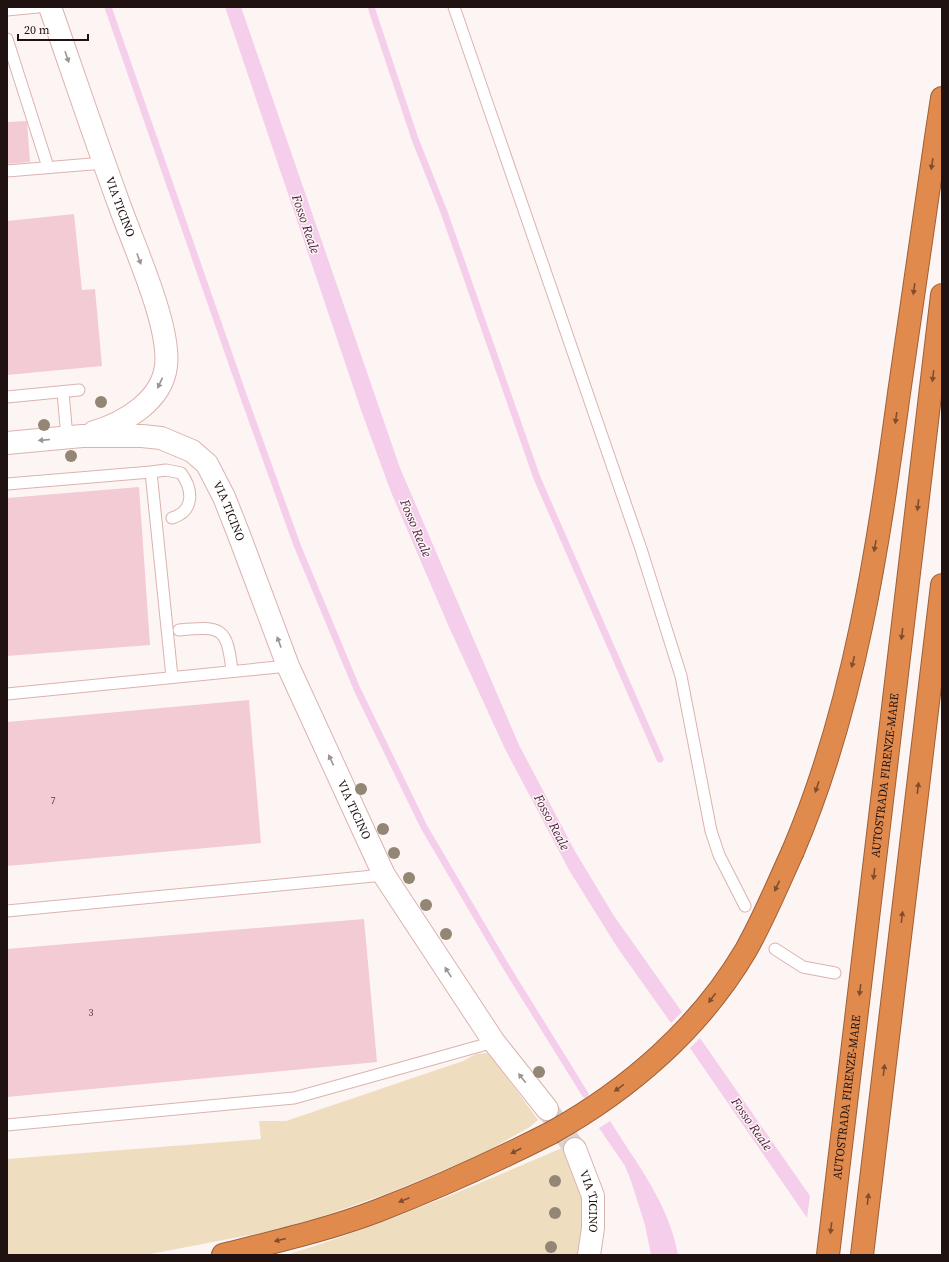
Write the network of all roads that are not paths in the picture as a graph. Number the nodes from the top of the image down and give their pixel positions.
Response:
1 (38, 7) edge
2 (50, 7) edge
3 (454, 7) edge
4 (7, 10) edge
5 (7, 39) edge
6 (942, 98) edge
7 (104, 163) junction
8 (48, 166) junction
9 (7, 171) edge
10 (942, 295) edge
11 (79, 390) dead end
12 (63, 392) junction
13 (7, 397) edge
14 (74, 437) junction
15 (7, 443) edge
16 (151, 472) junction
17 (7, 484) edge
18 (172, 518) dead end
19 (942, 585) edge
20 (180, 630) dead end
21 (288, 666) junction
22 (232, 672) junction
23 (172, 677) junction
24 (7, 694) edge
25 (384, 875) junction
26 (745, 906) dead end
27 (7, 911) edge
28 (775, 949) dead end
29 (835, 973) dead end
30 (494, 1042) junction
31 (547, 1108) tunnel mouth
32 (7, 1125) edge
33 (575, 1149) tunnel mouth
34 (863, 1246) edge
35 (223, 1255) edge
36 (589, 1255) edge
37 (828, 1255) edge

1 - 4 lane
2 -> 7 street, VIA TICINO
3 - 26 lane
5 - 8 lane
6 -> 35 highway, bridge
7 - 8 lane
7 -> 14 street, VIA TICINO
8 - 9 lane
10 -> 37 highway, AUTOSTRADA FIRENZE-MARE
11 - 12 lane
12 - 13 lane
12 - 14 lane
14 -> 15 street
21 -> 14 street, VIA TICINO
16 - 17 lane
16 - 18 lane
16 - 23 lane
34 -> 19 highway
20 - 22 lane
21 - 22 lane
25 -> 21 street, VIA TICINO
22 - 23 lane
23 - 24 lane
25 - 27 lane
30 -> 25 street, VIA TICINO
28 - 29 lane
31 -> 30 street, VIA TICINO
30 - 32 lane
33 - 36 street, VIA TICINO

